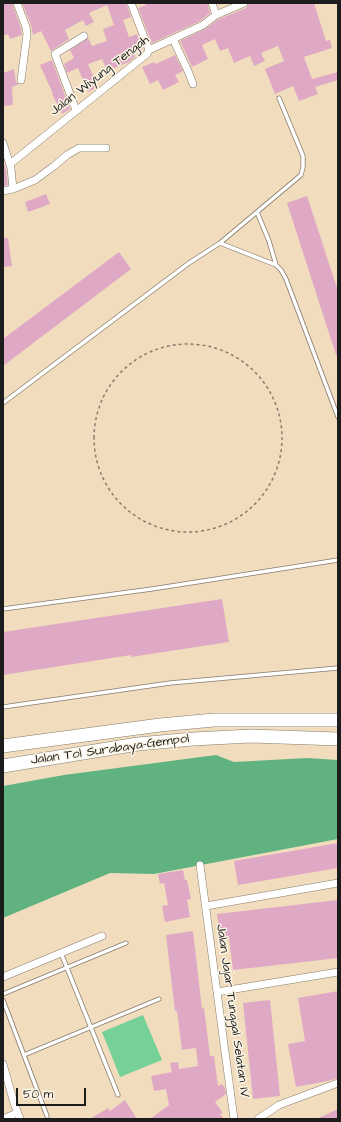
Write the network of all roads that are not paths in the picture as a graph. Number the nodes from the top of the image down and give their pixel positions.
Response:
1 (17, 3) edge
2 (131, 3) edge
3 (212, 3) edge
4 (244, 3) edge
5 (216, 15) junction
6 (84, 36) dead end
7 (173, 39) junction
8 (149, 50) junction
9 (21, 80) dead end
10 (193, 84) dead end
11 (279, 98) dead end
12 (76, 110) junction
13 (3, 142) edge
14 (106, 148) dead end
15 (10, 164) junction
16 (13, 189) junction
17 (3, 191) edge
18 (256, 212) junction
19 (220, 242) junction
20 (276, 265) junction
21 (3, 403) edge
22 (338, 417) edge
23 (338, 560) edge
24 (3, 609) edge
25 (338, 668) edge
26 (3, 707) edge
27 (338, 720) edge
28 (338, 739) edge
29 (3, 746) edge
30 (3, 766) edge
31 (200, 865) dead end
32 (338, 883) edge
33 (206, 906) junction
34 (102, 936) dead end
35 (126, 943) dead end
36 (61, 953) junction
37 (67, 968) junction
38 (338, 972) edge
39 (3, 977) edge
40 (217, 992) junction
41 (3, 994) edge
42 (3, 1000) edge
43 (159, 1000) dead end
44 (91, 1027) junction
45 (24, 1055) junction
46 (3, 1064) edge
47 (338, 1083) edge
48 (118, 1096) dead end
49 (19, 1116) edge
50 (47, 1116) dead end
51 (3, 1119) edge
52 (234, 1119) edge
53 (258, 1119) edge

1 - 9 street
2 - 8 street
3 - 5 street
4 - 5 street, Jalan Wiyung Tengah
5 - 7 street, Jalan Wiyung Tengah
6 - 12 street
7 - 8 street, Jalan Wiyung Tengah
7 - 10 street
8 - 12 street, Jalan Wiyung Tengah
11 - 18 lane
12 - 15 street, Jalan Wiyung Tengah
13 - 15 street
14 - 16 street
15 - 16 street
16 - 17 street
18 - 19 lane
18 - 20 lane
19 - 20 lane
19 - 21 lane
20 - 22 lane
23 - 24 lane
25 - 26 lane
27 - 29 highway, Jalan Tol Surabaya–Gempol
28 - 30 highway, Jalan Tol Surabaya–Gempol
31 - 33 street, Jalan Jajar Tunggal Selatan IV
32 - 33 street
33 - 40 street, Jalan Jajar Tunggal Selatan IV
34 - 36 street
35 - 37 lane
36 - 37 lane
36 - 39 street
37 - 41 lane
37 - 44 lane
38 - 40 street
40 - 52 street, Jalan Jajar Tunggal Selatan IV
42 - 45 lane
43 - 44 lane
44 - 45 lane
44 - 48 lane
45 - 50 lane
46 - 49 street
47 - 53 street
49 - 51 street

